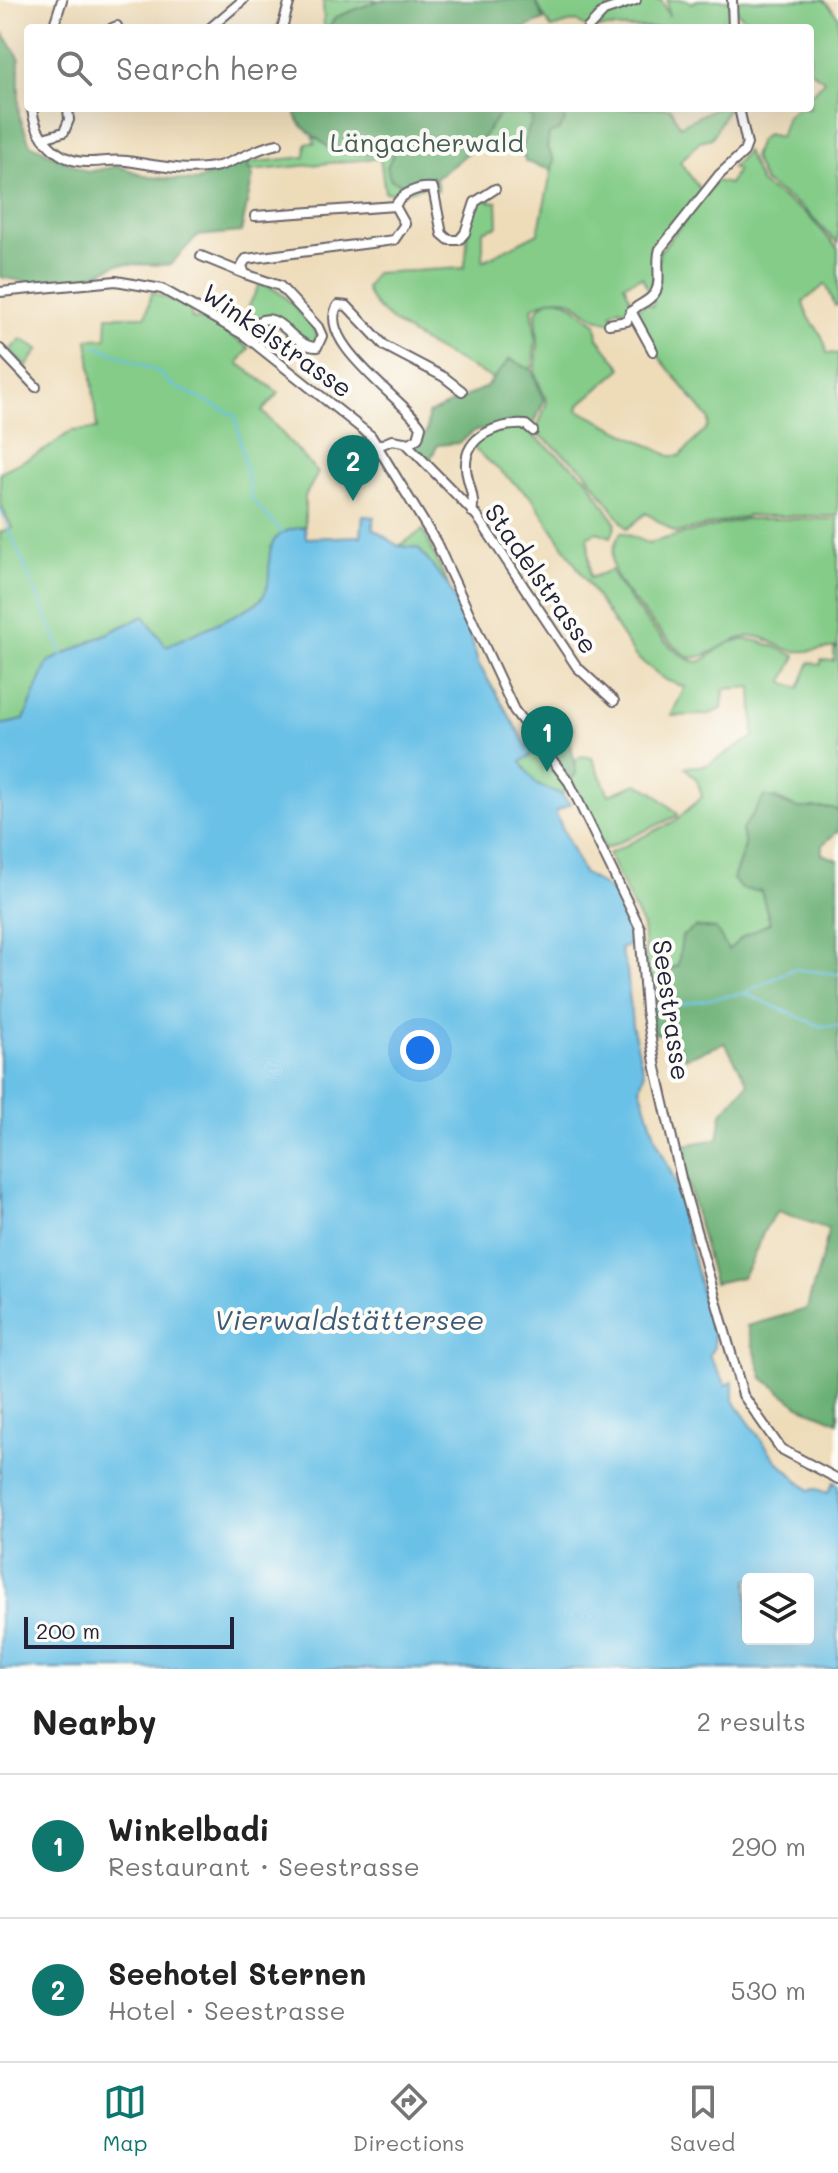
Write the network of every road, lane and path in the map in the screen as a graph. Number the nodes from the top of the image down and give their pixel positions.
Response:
1 (62, 0) edge
2 (243, 0) edge
3 (290, 0) edge
4 (636, 0) edge
5 (732, 0) edge
6 (54, 24) edge
7 (215, 24) edge
8 (283, 24) edge
9 (592, 24) edge
10 (733, 24) edge
11 (33, 112) edge
12 (68, 112) edge
13 (740, 112) edge
14 (43, 138) junction
15 (278, 144) dead end
16 (495, 189) dead end
17 (395, 206) junction
18 (255, 216) dead end
19 (201, 256) dead end
20 (245, 274) junction
21 (0, 292) edge
22 (631, 311) junction
23 (609, 324) dead end
24 (244, 335) junction
25 (0, 349) edge
26 (653, 351) dead end
27 (36, 387) dead end
28 (462, 391) dead end
29 (533, 431) dead end
30 (405, 442) junction
31 (378, 446) junction
32 (472, 512) junction
33 (614, 701) dead end
34 (838, 1479) edge

1 - 6 street
2 - 7 street
3 - 8 street
4 - 9 street
5 - 10 street
11 - 14 street
12 - 14 street
13 - 22 street
14 - 15 street
16 - 17 street
17 - 18 street
17 - 20 street
19 - 20 street
20 - 24 street
21 - 24 street, Winkelstrasse
22 - 23 street
22 - 26 street
24 - 31 street, Winkelstrasse
25 - 27 street
28 - 30 street
29 - 32 street
30 - 31 street
30 - 32 street, Stadelstrasse
31 - 34 street, Seestrasse
32 - 33 street, Stadelstrasse

